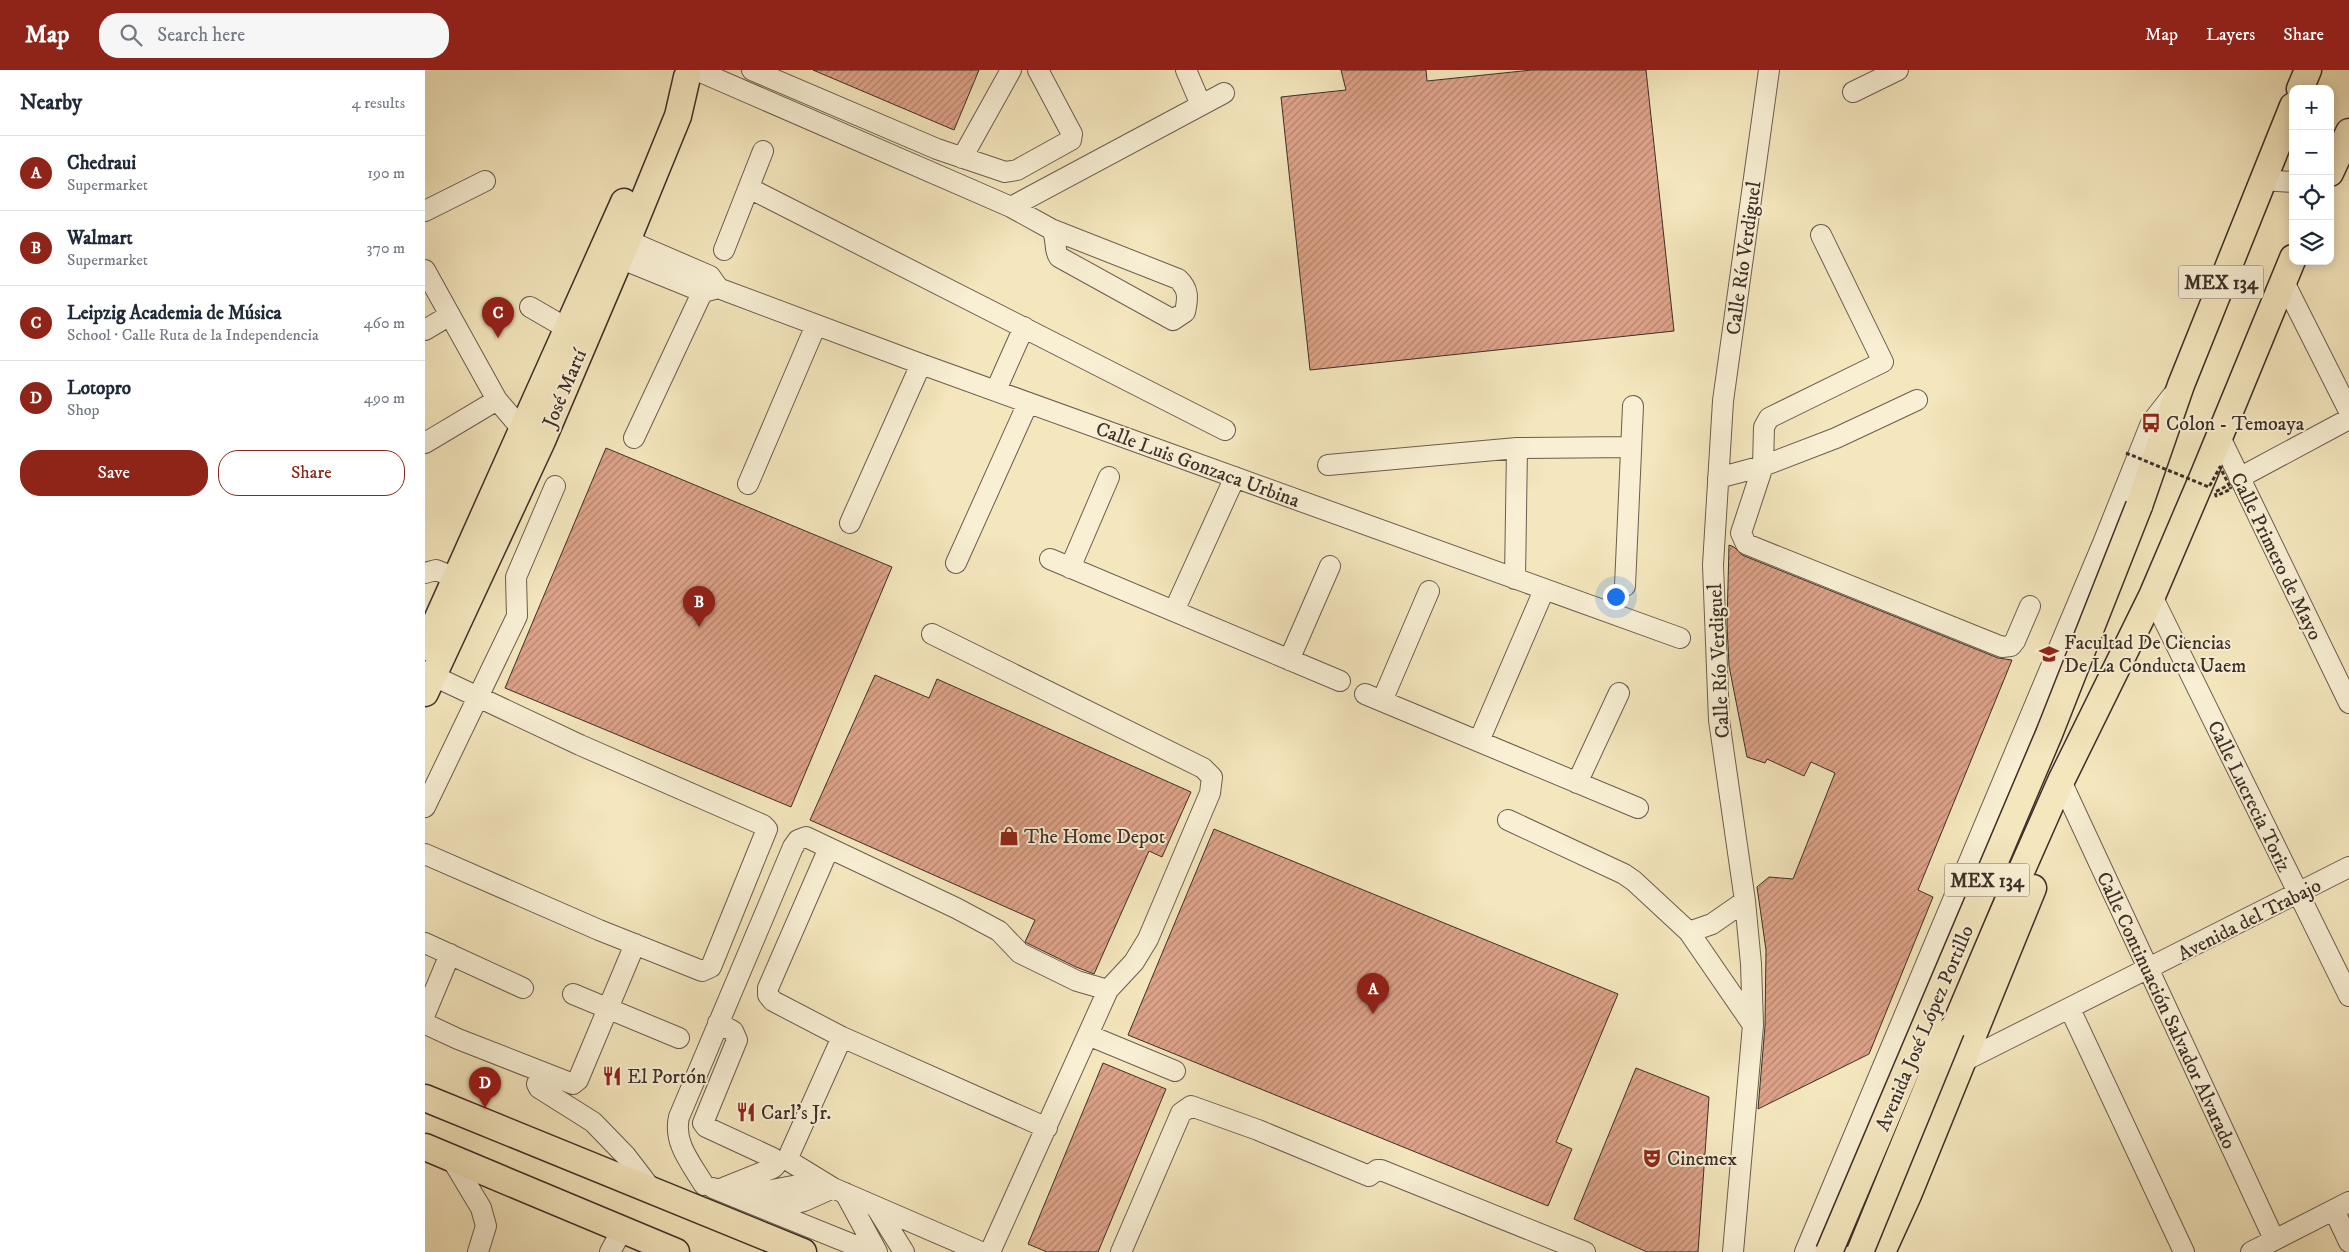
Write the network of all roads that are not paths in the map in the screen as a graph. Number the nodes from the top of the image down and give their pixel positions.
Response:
1 (752, 70) edge
2 (1011, 70) edge
3 (1038, 70) edge
4 (1186, 70) edge
5 (1769, 70) edge
6 (1898, 70) edge
7 (2308, 70) edge
8 (691, 72) edge
9 (2302, 85) edge
10 (1853, 92) dead end
11 (1223, 93) dead end
12 (1201, 105) junction
13 (2289, 116) edge
14 (2349, 132) edge
15 (920, 142) junction
16 (763, 151) dead end
17 (962, 158) junction
18 (910, 164) junction
19 (2334, 164) edge
20 (2262, 180) junction
21 (485, 181) dead end
22 (2289, 182) edge
23 (749, 188) junction
24 (1011, 207) junction
25 (425, 211) edge
26 (1051, 229) junction
27 (1821, 235) dead end
28 (615, 245) junction
29 (724, 250) dead end
30 (2288, 269) edge
31 (425, 270) edge
32 (710, 285) junction
33 (530, 307) dead end
34 (450, 315) junction
35 (816, 325) junction
36 (1024, 327) junction
37 (568, 329) junction
38 (425, 330) edge
39 (921, 364) junction
40 (2181, 385) junction
41 (996, 390) junction
42 (497, 400) junction
43 (1917, 400) dead end
44 (1029, 403) junction
45 (1633, 406) dead end
46 (2349, 410) edge
47 (2349, 419) edge
48 (1225, 430) dead end
49 (532, 435) junction
50 (2219, 435) junction
51 (634, 438) dead end
52 (425, 443) edge
53 (1631, 447) junction
54 (1517, 448) junction
55 (1328, 465) dead end
56 (1763, 466) junction
57 (1109, 477) dead end
58 (1235, 477) junction
59 (1719, 478) junction
60 (2234, 482) junction
61 (748, 484) dead end
62 (555, 486) dead end
63 (850, 523) dead end
64 (1050, 559) dead end
65 (956, 563) dead end
66 (1330, 566) dead end
67 (1070, 568) junction
68 (425, 572) edge
69 (456, 578) junction
70 (1515, 580) junction
71 (1625, 586) dead end
72 (1544, 590) junction
73 (1429, 591) dead end
74 (2152, 596) junction
75 (2031, 606) dead end
76 (1174, 611) junction
77 (932, 634) dead end
78 (1680, 638) dead end
79 (425, 647) edge
80 (1289, 660) junction
81 (428, 680) edge
82 (1340, 681) dead end
83 (1619, 693) dead end
84 (477, 697) junction
85 (2349, 703) edge
86 (1479, 741) junction
87 (2061, 781) junction
88 (1577, 783) junction
89 (425, 807) edge
90 (1638, 808) dead end
91 (2047, 813) junction
92 (1508, 820) dead end
93 (829, 848) junction
94 (425, 854) edge
95 (2349, 868) edge
96 (2298, 894) junction
97 (1745, 901) junction
98 (1689, 932) junction
99 (425, 943) edge
100 (635, 944) junction
101 (450, 954) junction
102 (2148, 970) junction
103 (523, 988) dead end
104 (1108, 990) junction
105 (573, 994) dead end
106 (2349, 996) edge
107 (609, 1009) junction
108 (2070, 1009) junction
109 (425, 1014) edge
110 (425, 1021) edge
111 (717, 1023) junction
112 (1753, 1026) junction
113 (1088, 1035) junction
114 (842, 1036) junction
115 (679, 1038) dead end
116 (1960, 1063) junction
117 (1175, 1071) dead end
118 (542, 1072) junction
119 (425, 1098) edge
120 (1047, 1128) junction
121 (425, 1147) edge
122 (451, 1158) junction
123 (832, 1187) junction
124 (652, 1190) junction
125 (719, 1191) junction
126 (1908, 1195) junction
127 (678, 1201) junction
128 (2341, 1206) edge
129 (876, 1207) junction
130 (767, 1210) junction
131 (616, 1241) edge
132 (2349, 1242) edge
133 (766, 1245) edge
134 (2262, 1248) edge
135 (478, 1252) edge
136 (676, 1252) edge
137 (803, 1252) edge
138 (871, 1252) edge
139 (877, 1252) edge
140 (904, 1252) edge
141 (981, 1252) edge
142 (990, 1252) edge
143 (1121, 1252) edge
144 (1585, 1252) edge
145 (1733, 1252) edge
146 (1805, 1252) edge
147 (1829, 1252) edge
148 (1860, 1252) edge
149 (1882, 1252) edge
150 (1899, 1252) edge
151 (2185, 1252) edge

1 - 15 street
2 - 17 street
3 - 17 street
4 - 12 street
5 - 59 street, Calle Río Verdiguel
6 - 10 street
7 - 9 main road
8 - 18 street
8 - 28 main road, José Martí
11 - 12 street
12 - 24 street
13 - 20 main road, Avenida José López Portillo / MEX 134
14 - 19 main road
15 - 17 street
15 - 18 street
16 - 23 street
18 - 24 street
20 - 22 street
20 - 40 main road, Avenida José López Portillo / MEX 134
21 - 25 street
23 - 29 street
23 - 36 street
24 - 26 street
26 - 26 street
27 - 56 street
28 - 32 street, Calle Luis Gonzaca Urbina
28 - 37 main road, José Martí
28 - 49 main road, José Martí
30 - 46 street
30 - 50 main road, Avenida José López Portillo / MEX 134
31 - 34 street
32 - 35 street, Calle Luis Gonzaca Urbina
32 - 51 street
33 - 37 street
34 - 38 street
34 - 42 street
35 - 39 street, Calle Luis Gonzaca Urbina
35 - 61 street
36 - 41 street
36 - 48 street
37 - 49 main road, José Martí
39 - 41 street, Calle Luis Gonzaca Urbina
39 - 63 street
40 - 146 street
40 - 147 main road, Avenida José López Portillo / MEX 134, bridge
41 - 44 street, Calle Luis Gonzaca Urbina
42 - 49 street
42 - 52 street
43 - 56 street
44 - 58 street, Calle Luis Gonzaca Urbina
44 - 65 street
45 - 53 street
47 - 60 street
49 - 69 main road, José Martí
49 - 81 main road, José Martí
50 - 60 street, Calle Primero de Mayo
50 - 74 main road, Avenida José López Portillo / MEX 134
53 - 54 street
53 - 71 street
54 - 55 street
54 - 70 street
56 - 59 street
56 - 75 street
57 - 67 street
58 - 70 street, Calle Luis Gonzaca Urbina
58 - 76 street
59 - 97 street, Calle Río Verdiguel
60 - 85 street, Calle Primero de Mayo
62 - 84 street
64 - 67 street
66 - 80 street
67 - 76 street
68 - 69 street
69 - 79 main road, José Martí
70 - 72 street, Calle Luis Gonzaca Urbina
72 - 78 street, Calle Luis Gonzaca Urbina
72 - 86 street
73 - 86 street
74 - 87 main road, Avenida José López Portillo / MEX 134
74 - 96 street, Calle Lucrecia Toriz
76 - 80 street
77 - 104 street
80 - 82 street
81 - 84 street
83 - 88 street
84 - 89 street
84 - 100 street
86 - 88 street
87 - 91 main road, Avenida José López Portillo / MEX 134
87 - 102 street, Calle Continuación Salvador Alvarado
88 - 90 street
91 - 116 main road
91 - 148 main road, Avenida José López Portillo / MEX 134, bridge
92 - 98 street
93 - 104 street
93 - 111 street
93 - 114 street
94 - 100 street
95 - 96 street, Avenida del Trabajo
96 - 102 street, Avenida del Trabajo
96 - 106 street, Calle Lucrecia Toriz
97 - 98 street
97 - 112 street, Calle Río Verdiguel
98 - 112 street
99 - 101 street
100 - 107 street
101 - 103 street
101 - 109 street
102 - 108 street, Avenida del Trabajo
102 - 134 street, Calle Continuación Salvador Alvarado
104 - 113 street
105 - 107 street
107 - 115 street
107 - 118 street
108 - 116 street, Avenida del Trabajo
108 - 151 street
110 - 118 street
111 - 125 street
111 - 125 street
112 - 145 street, Calle Río Verdiguel
113 - 117 street
113 - 120 street
114 - 120 street
114 - 123 street
116 - 126 main road
118 - 124 street
119 - 124 main road
120 - 142 street
121 - 122 main road
122 - 131 main road
122 - 135 street
123 - 125 street
123 - 129 street
123 - 130 street
123 - 139 street
124 - 127 main road
125 - 127 street
125 - 130 street
126 - 149 main road
126 - 150 main road
127 - 133 main road
128 - 132 street
128 - 134 street
129 - 140 street
129 - 141 street
130 - 138 street
131 - 136 main road
133 - 137 main road
143 - 144 street

